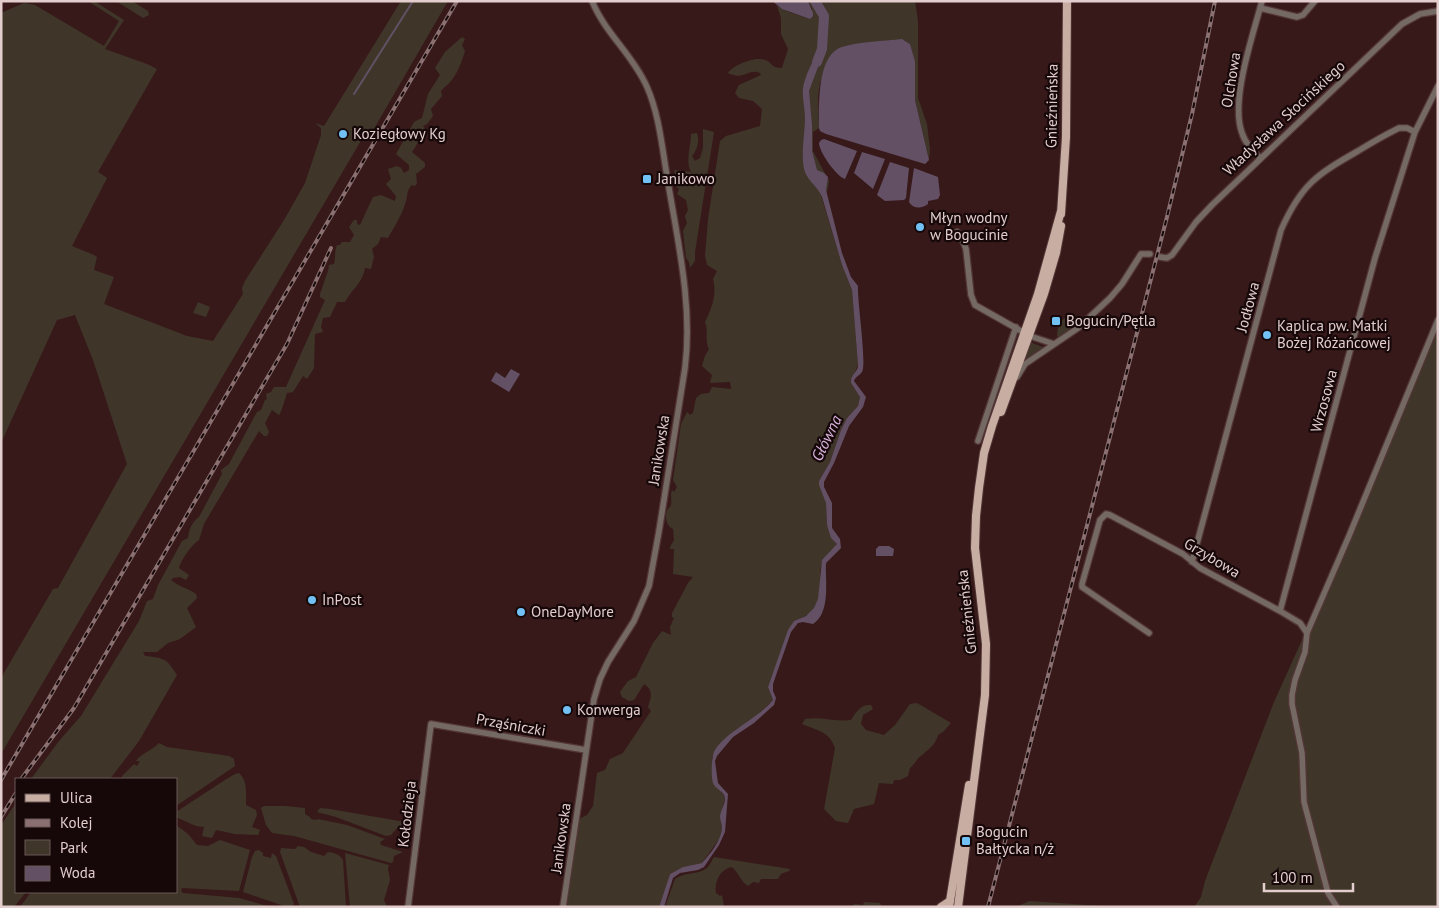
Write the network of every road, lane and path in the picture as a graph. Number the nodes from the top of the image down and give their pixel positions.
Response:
1 (592, 1) edge
2 (1067, 1) edge
3 (1262, 1) edge
4 (1315, 1) edge
5 (1260, 8) junction
6 (1438, 11) edge
7 (1438, 86) edge
8 (1415, 132) junction
9 (1260, 158) junction
10 (957, 232) dead end
11 (1150, 254) dead end
12 (1160, 257) dead end
13 (1438, 320) edge
14 (1016, 327) junction
15 (1027, 334) junction
16 (1054, 344) junction
17 (1012, 385) junction
18 (978, 441) dead end
19 (983, 466) junction
20 (1192, 562) junction
21 (1280, 612) junction
22 (1149, 633) dead end
23 (1306, 634) junction
24 (431, 724) joint
25 (586, 750) junction
26 (978, 754) junction
27 (949, 904) edge
28 (408, 907) edge
29 (563, 907) edge
30 (941, 907) edge
31 (958, 907) edge
32 (1337, 907) edge

1 - 25 street, Janikowska
2 - 15 main road, Gnieźnieńska
3 - 5 street, Olchowa
4 - 5 street
5 - 9 street, Olchowa
6 - 9 street, Władysława Słocińskiego
7 - 8 street, Wrzosowa
8 - 20 street, Jodłowa
8 - 21 street, Wrzosowa
9 - 12 street, Władysława Słocińskiego
10 - 14 street
11 - 16 street
13 - 23 street
14 - 15 street
14 - 18 street
15 - 16 street
15 - 17 main road, Gnieźnieńska
15 - 19 main road, Gnieźnieńska
16 - 17 street
17 - 19 main road, Gnieźnieńska
19 - 26 main road, Gnieźnieńska
20 - 21 street, Grzybowa
20 - 22 street, Grzybowa
21 - 23 street, Grzybowa
23 - 32 street
24 - 25 street, Prząśniczki
24 - 28 street, Kołodzieja
25 - 29 street, Janikowska
26 - 27 main road, Gnieźnieńska
26 - 31 main road, Gnieźnieńska
27 - 30 main road

